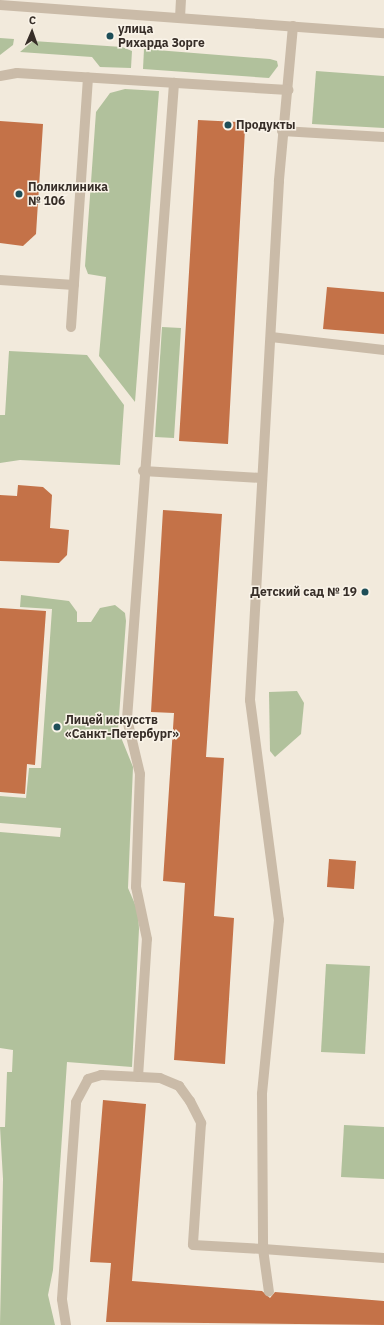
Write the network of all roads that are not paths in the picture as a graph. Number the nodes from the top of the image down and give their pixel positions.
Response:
1 (181, 0) edge
2 (21, 3) edge
3 (0, 5) edge
4 (180, 18) junction
5 (294, 26) junction
6 (384, 33) edge
7 (0, 76) edge
8 (88, 78) junction
9 (174, 82) junction
10 (288, 90) junction
11 (282, 131) junction
12 (384, 137) edge
13 (0, 280) edge
14 (74, 285) junction
15 (71, 326) dead end
16 (271, 337) junction
17 (384, 350) edge
18 (143, 471) junction
19 (262, 478) junction
20 (138, 1077) junction
21 (263, 1249) junction
22 (384, 1258) edge
23 (269, 1292) dead end
24 (66, 1325) edge

1 - 4 street
2 - 3 street
2 - 4 street
4 - 5 street
5 - 6 street
5 - 10 street
7 - 8 street
8 - 9 street
8 - 14 street
9 - 10 street
9 - 18 street
10 - 11 street
11 - 12 street
11 - 16 street
13 - 14 street
14 - 15 street
16 - 17 street
16 - 19 street
18 - 19 street
18 - 20 street
19 - 21 street
20 - 21 street
20 - 24 street
21 - 22 street
21 - 23 street

